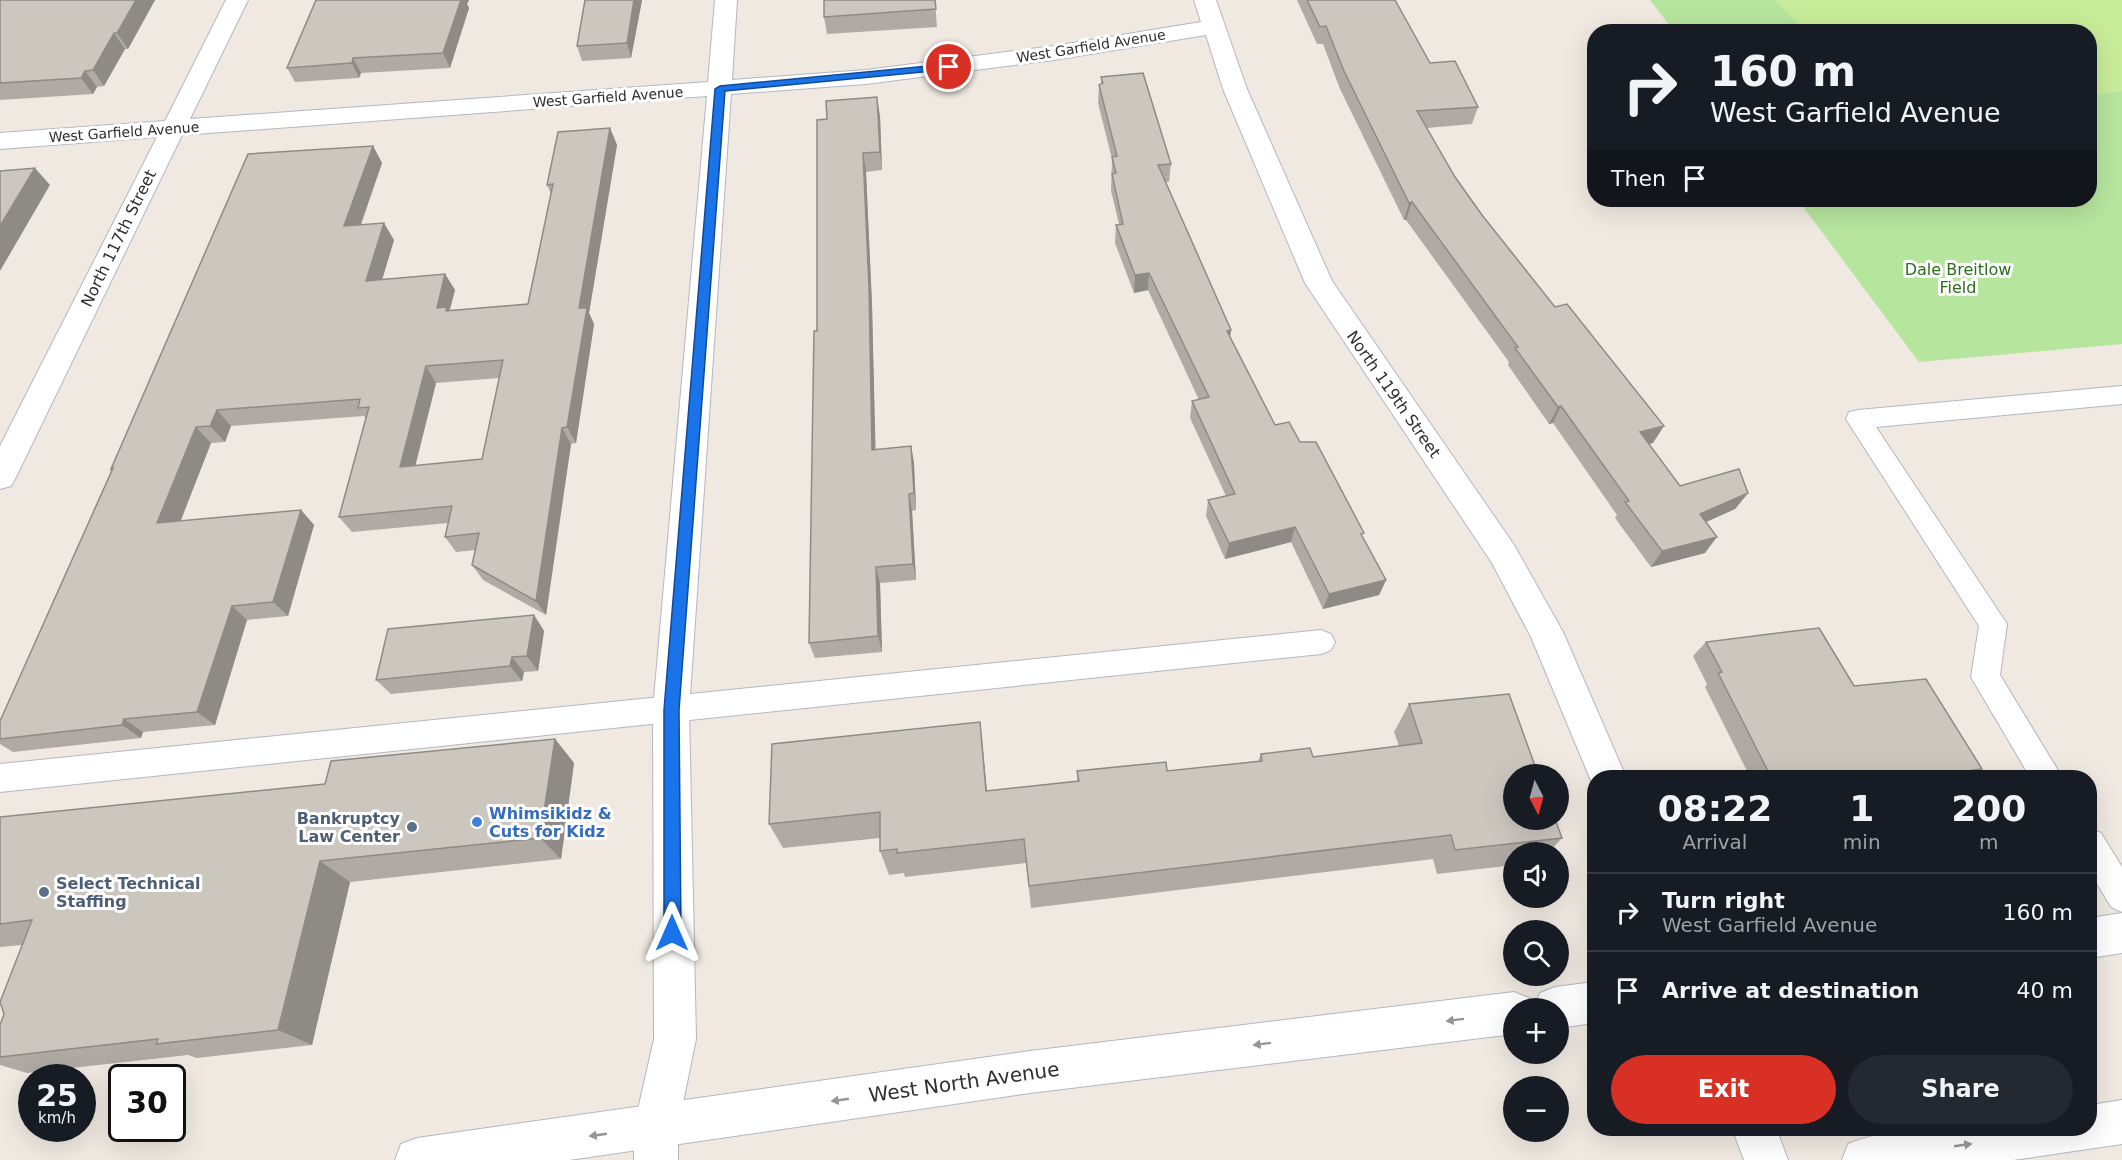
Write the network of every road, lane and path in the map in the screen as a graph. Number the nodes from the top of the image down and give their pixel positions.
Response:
1 (237, 0) edge
2 (726, 0) edge
3 (1209, 13) edge
4 (720, 89) junction
5 (172, 129) junction
6 (0, 141) edge
7 (2122, 395) edge
8 (0, 477) edge
9 (1321, 642) dead end
10 (671, 710) junction
11 (1605, 770) edge
12 (2043, 770) edge
13 (0, 778) edge
14 (2097, 855) edge
15 (2122, 896) edge
16 (2122, 933) edge
17 (2097, 937) edge
18 (1587, 1004) edge
19 (1569, 1006) edge
20 (1503, 1014) edge
21 (2122, 1122) edge
22 (2097, 1126) edge
23 (1757, 1136) edge
24 (2028, 1136) edge
25 (656, 1144) edge
26 (417, 1160) edge
27 (1766, 1160) edge
28 (1864, 1160) edge

1 - 5 street, North 117th Street
2 - 4 street
3 - 4 street, West Garfield Avenue
3 - 11 street, North 119th Street
4 - 5 street, West Garfield Avenue
4 - 10 street
5 - 6 street, West Garfield Avenue
5 - 8 street, North 117th Street
7 - 12 lane
9 - 10 lane
10 - 13 lane
10 - 25 street
14 - 15 lane
16 - 17 street
18 - 19 street
20 -> 25 street, West North Avenue
21 - 22 street
23 - 27 street
28 -> 24 street
25 -> 26 street, West North Avenue

